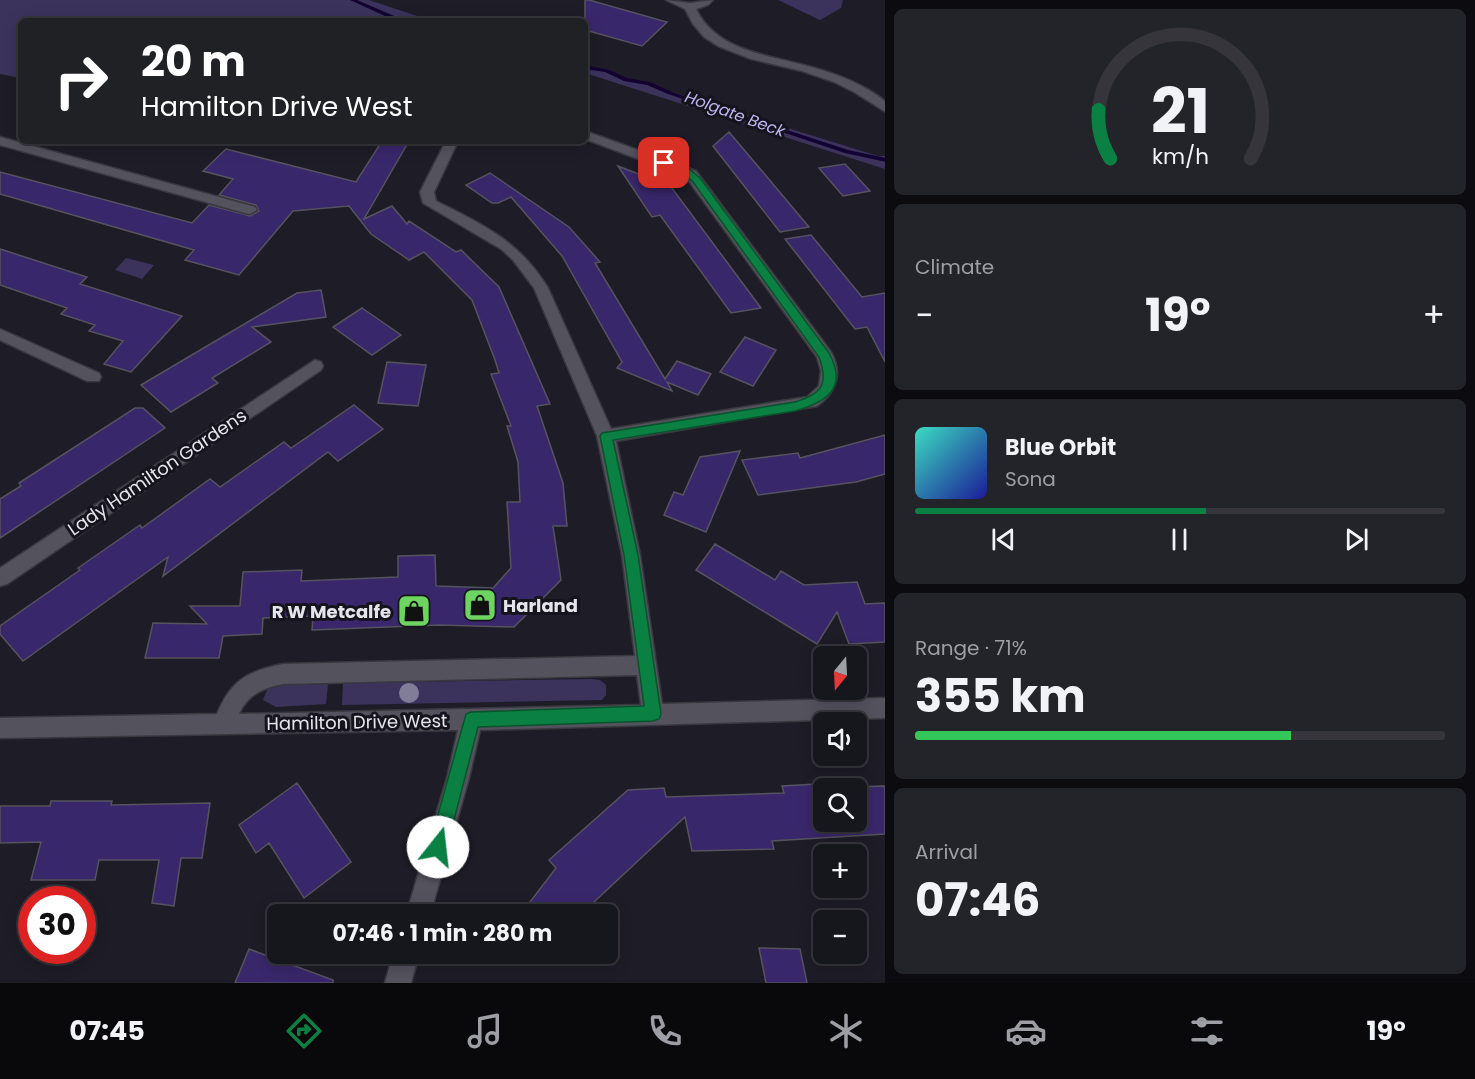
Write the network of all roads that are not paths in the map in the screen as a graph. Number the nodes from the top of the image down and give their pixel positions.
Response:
1 (671, 0) edge
2 (708, 0) edge
3 (689, 6) junction
4 (885, 108) edge
5 (588, 136) edge
6 (0, 141) edge
7 (451, 144) edge
8 (249, 210) dead end
9 (0, 333) edge
10 (315, 366) dead end
11 (93, 377) dead end
12 (606, 436) junction
13 (0, 578) edge
14 (645, 665) junction
15 (885, 708) edge
16 (653, 714) junction
17 (471, 720) junction
18 (224, 724) junction
19 (0, 728) edge
20 (421, 904) edge
21 (403, 964) edge
22 (398, 983) edge

1 - 3 street
2 - 3 street
3 - 4 street
5 - 12 street
6 - 8 street
7 - 12 street
9 - 11 street
10 - 13 street, Lady Hamilton Gardens
12 - 14 street
14 - 16 street
14 - 18 street
15 - 16 street, Hamilton Drive West
16 - 17 street, Hamilton Drive West
17 - 18 street, Hamilton Drive West
17 - 20 street
18 - 19 street, Hamilton Drive West
21 - 22 street

